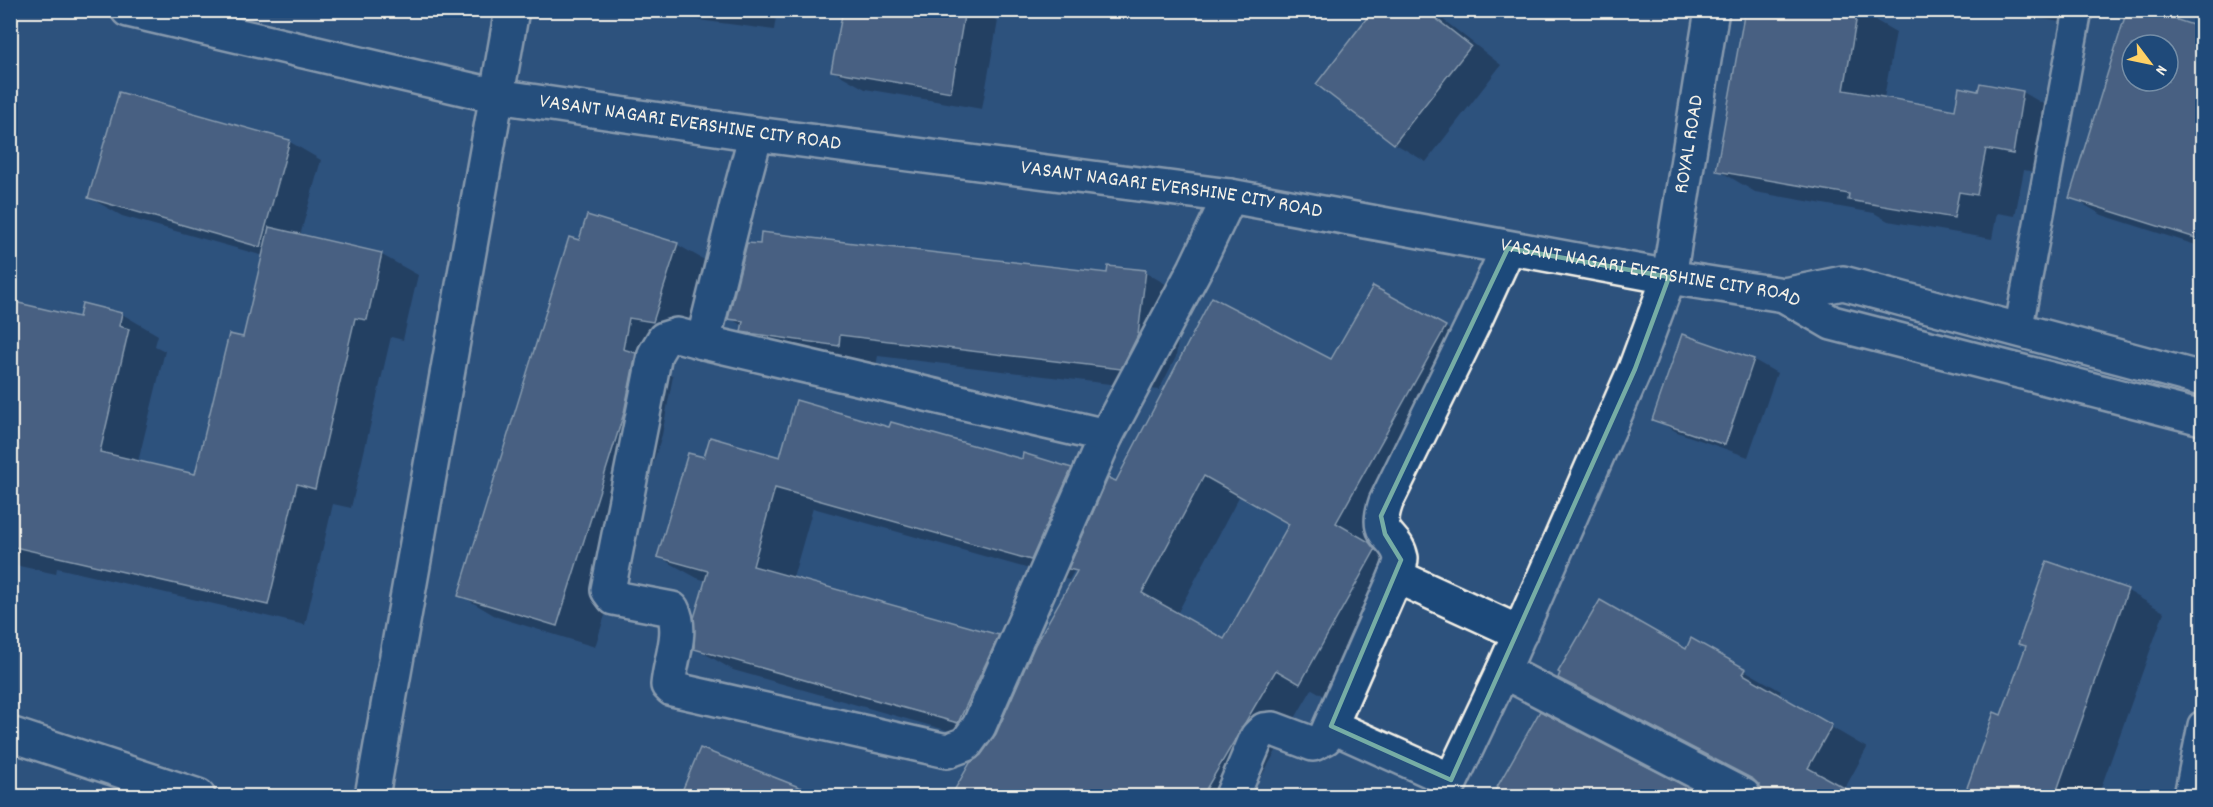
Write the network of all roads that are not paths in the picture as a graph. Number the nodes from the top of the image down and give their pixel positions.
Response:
1 (128, 10) edge
2 (512, 10) edge
3 (1712, 10) edge
4 (2078, 10) edge
5 (497, 96) junction
6 (756, 134) junction
7 (1230, 196) junction
8 (1508, 248) junction
9 (1669, 277) junction
10 (1784, 295) junction
11 (2018, 331) junction
12 (703, 342) junction
13 (2202, 379) edge
14 (2202, 418) edge
15 (1106, 435) junction
16 (1396, 576) junction
17 (1520, 633) junction
18 (1503, 671) junction
19 (2202, 725) edge
20 (1331, 726) junction
21 (10, 734) edge
22 (1448, 788) edge
23 (198, 796) edge
24 (372, 796) edge
25 (1232, 796) edge
26 (1744, 796) edge
27 (2188, 796) edge

1 - 5 street, VASANT NAGARI EVERSHINE CITY ROAD
2 - 5 street
3 - 9 street, ROYAL ROAD
4 - 11 lane
5 - 6 street, VASANT NAGARI EVERSHINE CITY ROAD
5 - 24 street
6 - 7 street, VASANT NAGARI EVERSHINE CITY ROAD
6 - 12 street
7 - 8 street, VASANT NAGARI EVERSHINE CITY ROAD
7 - 15 street
8 - 9 street, VASANT NAGARI EVERSHINE CITY ROAD
8 - 16 street
9 - 10 street, VASANT NAGARI EVERSHINE CITY ROAD
9 - 17 street, ROYAL ROAD
10 - 11 street
10 - 14 street, VASANT NAGARI EVERSHINE CITY ROAD
11 - 13 street
12 - 15 street
12 - 15 street
16 - 17 street
16 - 20 street
17 - 18 street, ROYAL ROAD
18 - 22 street, ROYAL ROAD
18 - 26 street
19 - 27 lane
20 - 22 street
20 - 25 street
21 - 23 street

